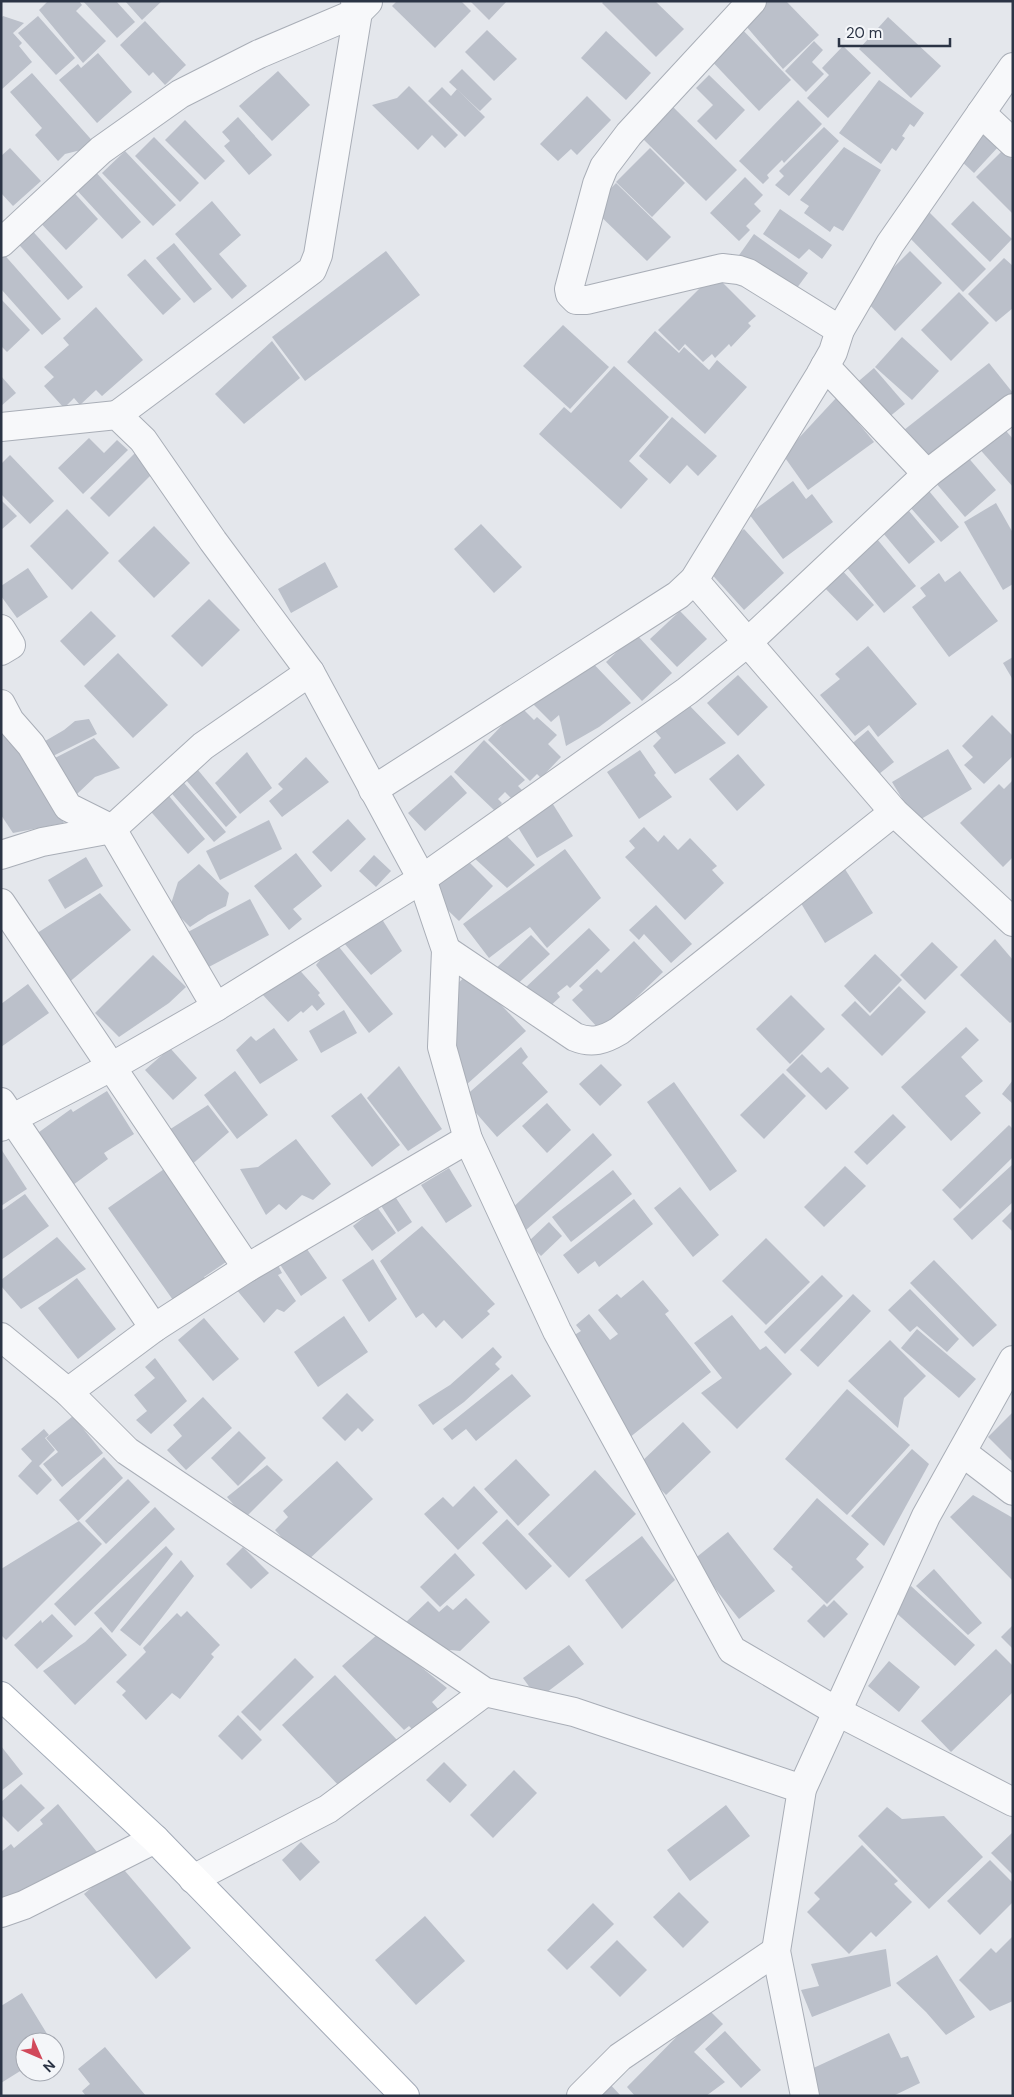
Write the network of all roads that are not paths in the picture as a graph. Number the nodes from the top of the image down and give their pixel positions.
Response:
1 (752, 1) edge
2 (361, 5) edge
3 (1013, 67) edge
4 (981, 113) junction
5 (1013, 143) edge
6 (1, 243) edge
7 (840, 330) junction
8 (825, 366) junction
9 (1013, 408) edge
10 (117, 414) junction
11 (1, 427) edge
12 (927, 474) junction
13 (694, 580) junction
14 (1, 629) edge
15 (748, 642) junction
16 (1, 651) edge
17 (310, 672) junction
18 (1, 704) edge
19 (373, 790) junction
20 (894, 812) junction
21 (112, 829) junction
22 (1, 855) edge
23 (422, 879) junction
24 (1, 903) edge
25 (1013, 922) edge
26 (446, 950) junction
27 (216, 1007) junction
28 (111, 1067) junction
29 (5, 1116) edge
30 (468, 1139) junction
31 (246, 1268) junction
32 (154, 1328) junction
33 (1, 1337) edge
34 (1013, 1360) edge
35 (68, 1392) junction
36 (962, 1452) junction
37 (1013, 1490) edge
38 (485, 1692) junction
39 (1, 1696) edge
40 (838, 1712) junction
41 (802, 1789) junction
42 (1013, 1802) edge
43 (155, 1839) junction
44 (193, 1879) junction
45 (1, 1913) edge
46 (776, 1951) junction
47 (405, 2096) edge
48 (581, 2096) edge
49 (805, 2096) edge

1 - 7 street
2 - 6 street
2 - 10 street
3 - 4 street
4 - 5 street
4 - 7 street
7 - 8 street
8 - 12 street
8 - 13 street
9 - 12 street
10 - 11 street
10 - 17 street
12 - 15 street
13 - 15 street
13 - 19 street
14 - 16 street
15 - 20 street
15 - 23 street
17 - 19 street
17 - 21 street
18 - 21 street
19 - 23 street
20 - 25 street
20 - 26 street
21 - 22 street
21 - 27 street
23 - 26 street
23 - 27 street
24 - 28 street
26 - 30 street
27 - 28 street
28 - 29 street
28 - 31 street
29 - 32 street
30 - 31 street
30 - 40 street
31 - 32 street
32 - 35 street
33 - 35 street
34 - 36 street
35 - 38 street
36 - 37 street
36 - 40 street
38 - 41 street
38 - 44 street
39 - 43 main road
40 - 41 street
40 - 42 street
41 - 46 street
43 - 44 main road
43 - 45 street
44 - 47 main road
46 - 48 street
46 - 49 street

